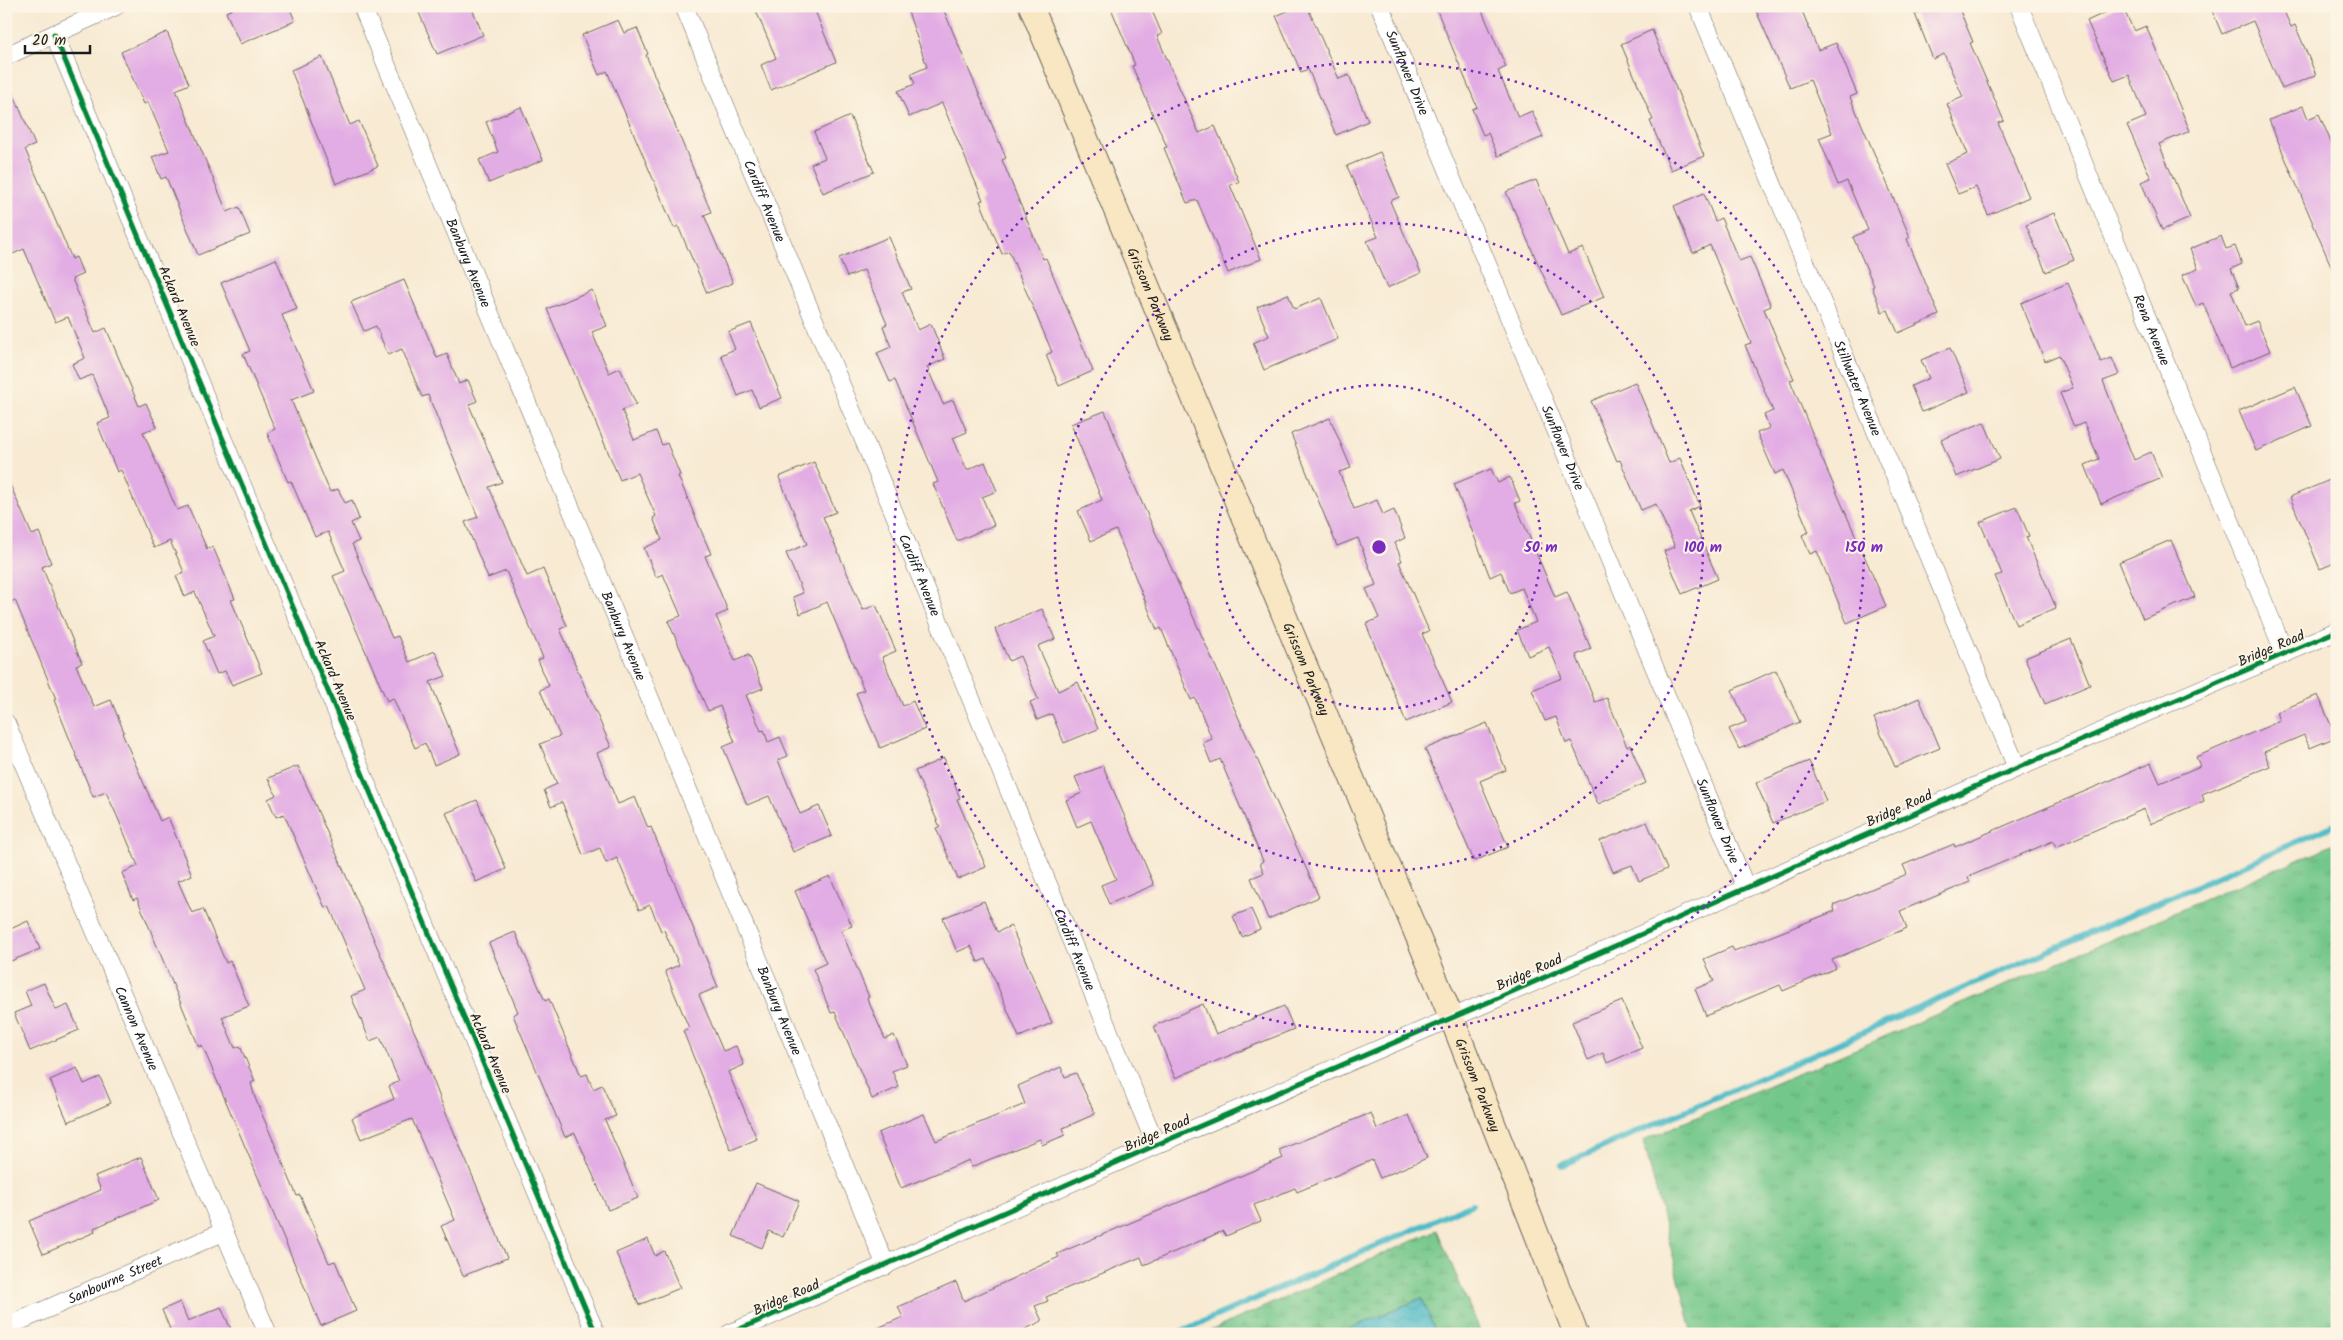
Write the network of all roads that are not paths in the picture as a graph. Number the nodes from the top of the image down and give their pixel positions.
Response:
1 (116, 6) edge
2 (362, 6) edge
3 (684, 6) edge
4 (1031, 6) edge
5 (1380, 6) edge
6 (1698, 6) edge
7 (2019, 6) edge
8 (54, 34) junction
9 (6, 56) edge
10 (2337, 631) edge
11 (2285, 654) junction
12 (6, 723) edge
13 (2017, 768) junction
14 (1746, 888) junction
15 (1452, 1018) junction
16 (1156, 1145) junction
17 (223, 1232) junction
18 (886, 1266) junction
19 (6, 1327) edge
20 (268, 1334) edge
21 (596, 1334) edge
22 (729, 1334) edge
23 (1576, 1334) edge

1 - 8 street
2 - 18 street, Banbury Avenue
3 - 16 street, Cardiff Avenue
4 - 15 main road, Grissom Parkway
5 - 14 street, Sunflower Drive
6 - 13 street, Stillwater Avenue
7 - 11 street, Rena Avenue
8 - 9 street
8 - 21 street, Ackard Avenue
10 - 11 street, Bridge Road
11 - 13 street, Bridge Road
12 - 17 street, Cannon Avenue
13 - 14 street, Bridge Road
14 - 15 street, Bridge Road
15 - 16 street, Bridge Road
15 - 23 main road, Grissom Parkway
16 - 18 street, Bridge Road
17 - 19 street, Sanbourne Street
17 - 20 street, Cannon Avenue
18 - 22 street, Bridge Road

